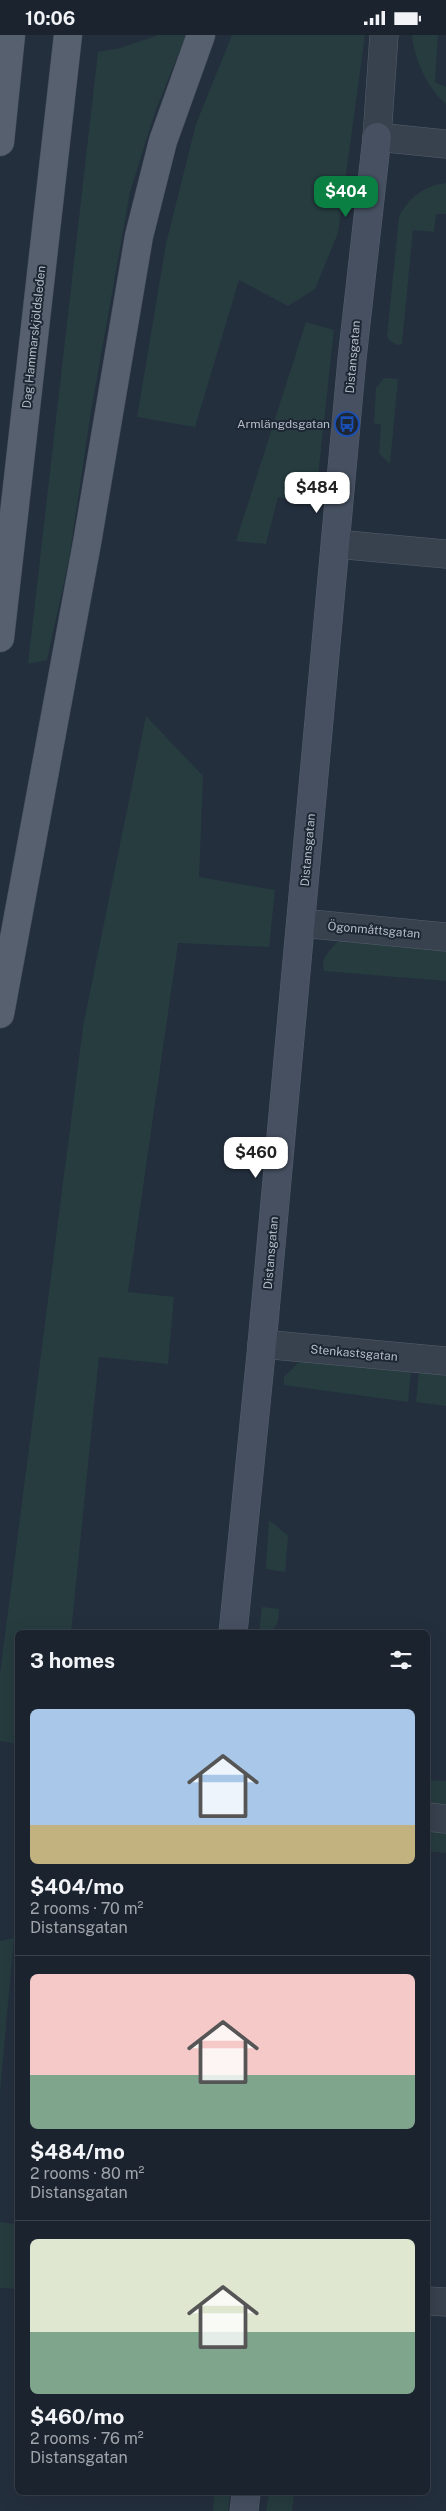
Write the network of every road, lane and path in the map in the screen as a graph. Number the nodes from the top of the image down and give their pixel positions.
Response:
1 (11, 35) edge
2 (68, 35) edge
3 (201, 35) edge
4 (218, 35) edge
5 (384, 35) edge
6 (191, 69) junction
7 (377, 137) junction
8 (0, 142) edge
9 (446, 144) edge
10 (336, 544) junction
11 (446, 554) edge
12 (0, 638) edge
13 (301, 923) junction
14 (446, 937) edge
15 (0, 1014) edge
16 (262, 1344) junction
17 (446, 1361) edge
18 (233, 1630) edge
19 (430, 1817) edge
20 (446, 1819) edge
21 (430, 2301) edge
22 (446, 2302) edge
23 (246, 2495) edge
24 (244, 2511) edge

1 - 8 main road
2 - 12 main road, Dag Hammarskjöldsleden
3 - 6 main road
4 - 6 main road
5 - 7 street
6 - 15 main road
7 - 9 street
7 - 10 street, Distansgatan
10 - 11 street
10 - 13 street, Distansgatan
13 - 14 street, Ögonmåttsgatan
13 - 16 street, Distansgatan
16 - 17 street, Stenkastsgatan
16 - 18 street, Distansgatan
19 - 20 street
21 - 22 street
23 - 24 street

